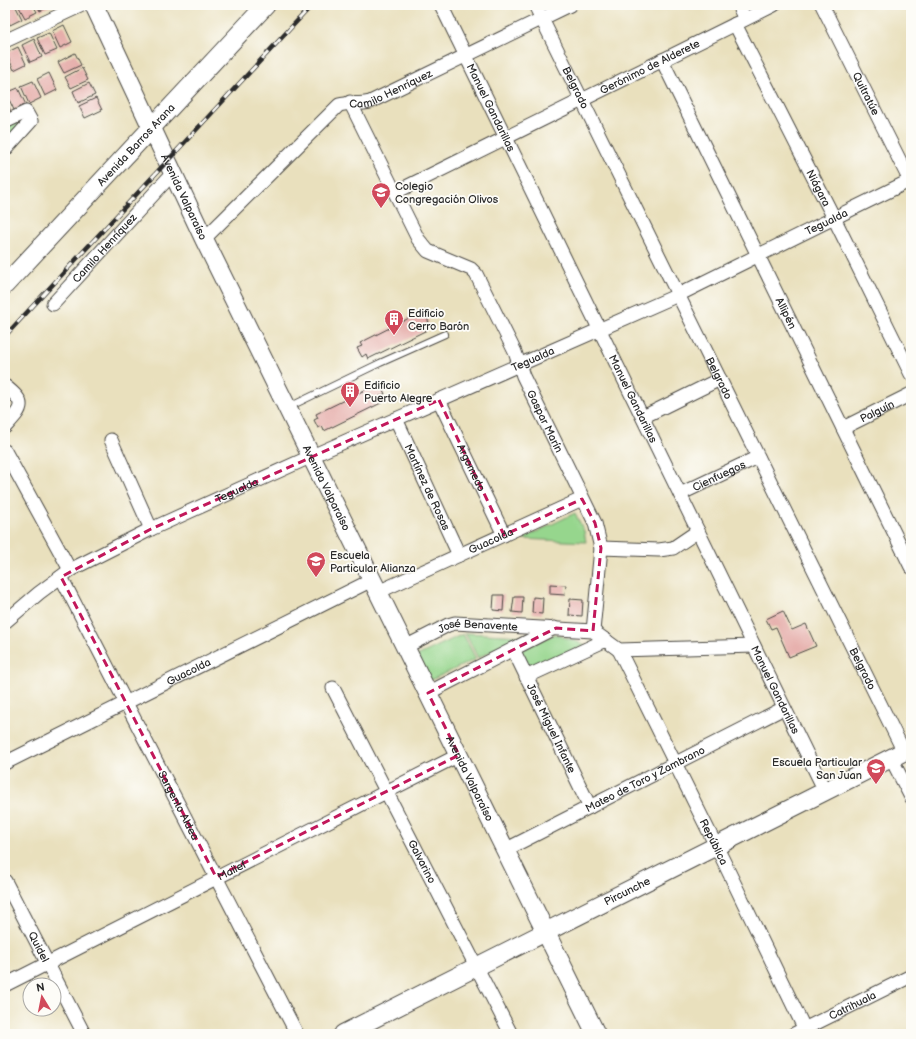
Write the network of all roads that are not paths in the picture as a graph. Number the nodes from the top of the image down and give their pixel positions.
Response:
1 (82, 5) edge
2 (94, 5) edge
3 (266, 5) edge
4 (441, 5) edge
5 (535, 5) edge
6 (570, 5) edge
7 (738, 5) edge
8 (774, 5) edge
9 (822, 5) edge
10 (542, 19) junction
11 (740, 22) junction
12 (5, 41) edge
13 (467, 55) junction
14 (662, 60) junction
15 (582, 100) junction
16 (350, 102) junction
17 (5, 122) edge
18 (152, 127) junction
19 (507, 137) junction
20 (5, 150) edge
21 (172, 174) junction
22 (911, 181) edge
23 (396, 192) junction
24 (834, 218) junction
25 (204, 240) junction
26 (758, 256) junction
27 (5, 285) edge
28 (678, 295) junction
29 (53, 304) dead end
30 (600, 330) junction
31 (445, 334) dead end
32 (519, 365) junction
33 (911, 374) edge
34 (720, 379) junction
35 (5, 386) edge
36 (911, 394) edge
37 (439, 400) junction
38 (288, 408) junction
39 (643, 417) junction
40 (396, 419) junction
41 (5, 427) edge
42 (843, 428) junction
43 (111, 440) dead end
44 (5, 451) edge
45 (312, 456) junction
46 (758, 456) junction
47 (680, 494) junction
48 (582, 499) junction
49 (151, 529) junction
50 (698, 531) junction
51 (504, 535) junction
52 (601, 548) junction
53 (459, 555) junction
54 (911, 567) edge
55 (65, 574) junction
56 (375, 586) junction
57 (5, 622) edge
58 (556, 628) junction
59 (593, 631) junction
60 (606, 640) junction
61 (754, 646) junction
62 (405, 647) junction
63 (513, 650) junction
64 (619, 650) junction
65 (526, 678) junction
66 (333, 688) dead end
67 (428, 694) junction
68 (125, 702) junction
69 (784, 708) junction
70 (902, 753) edge
71 (459, 755) junction
72 (5, 763) edge
73 (675, 763) junction
74 (825, 791) junction
75 (387, 792) junction
76 (911, 797) edge
77 (590, 807) junction
78 (717, 847) junction
79 (505, 850) junction
80 (216, 877) junction
81 (5, 881) edge
82 (546, 932) junction
83 (47, 964) junction
84 (477, 967) junction
85 (911, 976) edge
86 (5, 985) edge
87 (802, 1032) edge
88 (84, 1034) edge
89 (298, 1034) edge
90 (343, 1034) edge
91 (512, 1034) edge
92 (596, 1034) edge

1 - 12 street
2 - 18 main road, Avenida Valparaíso
3 - 18 main road, Avenida Barros Arana
4 - 13 street, Manuel Gandarillas
5 - 10 street, Belgrado
6 - 10 street, Camilo Henríquez
7 - 11 street, Niágara
8 - 11 street, Gerónimo de Alderete
9 - 22 street, Quitratúe
10 - 13 street, Camilo Henríquez
10 - 15 street, Belgrado
11 - 14 street, Gerónimo de Alderete
11 - 24 street, Niágara
13 - 16 street, Camilo Henríquez
13 - 19 street, Manuel Gandarillas
14 - 15 street, Gerónimo de Alderete
14 - 26 street, Allipén
15 - 19 street, Gerónimo de Alderete
15 - 28 street, Belgrado
16 - 23 street
16 - 25 street, Camilo Henríquez
17 - 20 street
18 - 21 main road, Avenida Valparaíso
18 - 27 main road, Avenida Barros Arana
19 - 23 street, Gerónimo de Alderete
19 - 30 street, Manuel Gandarillas
21 - 25 main road, Avenida Valparaíso
21 - 29 street, Camilo Henríquez
22 - 24 street, Tegualda
23 - 32 street, Gaspar Marín
24 - 26 street, Tegualda
24 - 33 street, Niágara
25 - 38 main road, Avenida Valparaíso
26 - 28 street, Tegualda
26 - 42 street, Allipén
28 - 30 street, Tegualda
28 - 34 street, Belgrado
30 - 32 street, Tegualda
30 - 39 street, Manuel Gandarillas
31 - 38 lane
32 - 37 street, Tegualda
32 - 48 street, Gaspar Marín
34 - 39 street
34 - 46 street, Belgrado
35 - 41 street
36 - 42 street, Palguín
37 - 40 street, Tegualda
37 - 51 street, Argomedo
38 - 45 main road, Avenida Valparaíso
39 - 47 street, Manuel Gandarillas
40 - 45 street, Tegualda
40 - 53 street, Martínez de Rosas
42 - 54 street, Allipén
43 - 49 street
44 - 55 street, Sargento Aldea
45 - 49 street, Tegualda
45 - 56 main road, Avenida Valparaíso
46 - 47 street, Cienfuegos
46 - 70 street, Belgrado
47 - 50 street, Manuel Gandarillas
48 - 51 street, Guacolda
48 - 52 street, Gaspar Marín
49 - 55 street, Tegualda
50 - 52 street
50 - 61 street, Manuel Gandarillas
51 - 53 street, Guacolda
52 - 59 street, Gaspar Marín
53 - 56 street, Guacolda
55 - 57 street, Tegualda
55 - 68 street, Sargento Aldea
56 - 62 main road, Avenida Valparaíso
56 - 68 street, Guacolda
58 - 59 street, José Benavente
58 - 62 street, José Benavente
58 - 63 street, José Benavente
59 - 60 street
60 - 64 street
60 - 65 street
61 - 64 street
61 - 69 street, Manuel Gandarillas
62 - 67 main road, Avenida Valparaíso
63 - 65 street, José Miguel Infante
63 - 67 street, José Benavente
64 - 73 street, República
65 - 77 street, José Miguel Infante
66 - 75 street, Galvarino
67 - 71 main road, Avenida Valparaíso
68 - 72 street, Guacolda
68 - 80 street, Sargento Aldea
69 - 73 street, Mateo de Toro y Zambrano
69 - 74 street, Manuel Gandarillas
70 - 74 main road, Pircunche
70 - 76 street, Belgrado
71 - 75 street, Mailef
71 - 79 main road, Avenida Valparaíso
73 - 77 street, Mateo de Toro y Zambrano
73 - 78 street, República
74 - 78 main road, Pircunche
75 - 80 street, Mailef
75 - 84 street, Galvarino
77 - 79 street, Mateo de Toro y Zambrano
78 - 82 main road, Pircunche
78 - 87 street, República
79 - 82 main road, Avenida Valparaíso
80 - 83 street, Mailef
80 - 89 street, Sargento Aldea
81 - 83 street, Quidel
82 - 84 main road, Pircunche
82 - 92 main road, Avenida Valparaíso
83 - 86 street, Mailef
83 - 88 street, Quidel
84 - 90 main road, Pircunche
84 - 91 street, Galvarino
85 - 87 street, Catrihuala

